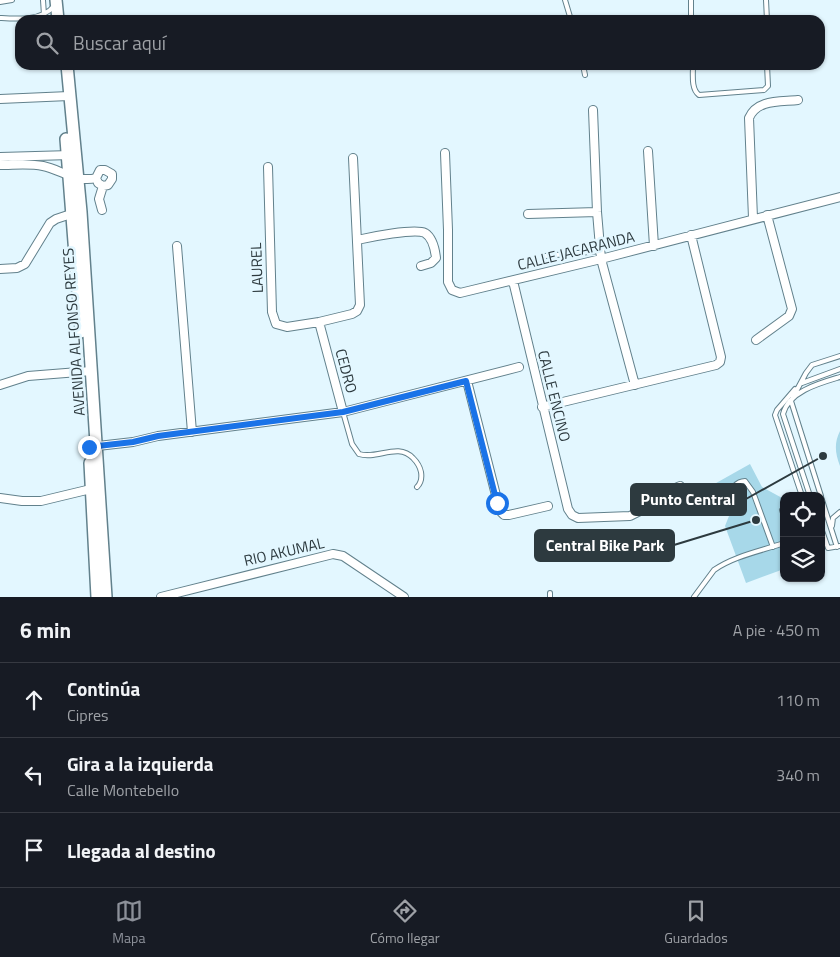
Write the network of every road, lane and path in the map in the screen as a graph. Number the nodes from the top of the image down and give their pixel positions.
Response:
1 (12, 0) edge
2 (42, 0) edge
3 (565, 0) edge
4 (691, 0) edge
5 (766, 0) edge
6 (2, 1) edge
7 (59, 1) edge
8 (44, 15) joint
9 (58, 15) edge
10 (63, 15) edge
11 (570, 15) edge
12 (691, 15) edge
13 (767, 15) edge
14 (0, 18) edge
15 (15, 18) edge
16 (62, 70) edge
17 (67, 70) edge
18 (584, 70) edge
19 (693, 70) edge
20 (767, 70) edge
21 (585, 75) dead end
22 (66, 96) junction
23 (0, 99) edge
24 (798, 100) dead end
25 (593, 110) dead end
26 (648, 150) dead end
27 (445, 153) dead end
28 (72, 155) junction
29 (0, 156) edge
30 (353, 158) dead end
31 (0, 165) edge
32 (268, 167) dead end
33 (73, 177) junction
34 (96, 178) junction
35 (103, 186) junction
36 (840, 196) edge
37 (102, 210) dead end
38 (597, 212) junction
39 (76, 213) junction
40 (528, 214) dead end
41 (767, 215) junction
42 (753, 218) junction
43 (690, 235) junction
44 (357, 240) junction
45 (176, 246) dead end
46 (654, 246) junction
47 (601, 255) junction
48 (545, 256) dead end
49 (421, 266) dead end
50 (0, 269) edge
51 (513, 281) junction
52 (319, 322) junction
53 (756, 340) dead end
54 (840, 356) edge
55 (519, 367) dead end
56 (840, 370) edge
57 (88, 371) junction
58 (840, 377) edge
59 (466, 381) junction
60 (801, 383) junction
61 (0, 385) edge
62 (635, 385) junction
63 (791, 401) junction
64 (542, 407) junction
65 (343, 412) junction
66 (192, 432) junction
67 (93, 446) junction
68 (680, 486) dead end
69 (417, 487) dead end
70 (95, 488) junction
71 (801, 492) edge
72 (809, 492) edge
73 (820, 492) edge
74 (0, 498) edge
75 (724, 502) dead end
76 (548, 506) dead end
77 (825, 509) edge
78 (840, 512) edge
79 (831, 528) junction
80 (824, 537) edge
81 (780, 544) edge
82 (825, 546) edge
83 (773, 547) junction
84 (839, 547) edge
85 (828, 548) junction
86 (106, 591) edge
87 (97, 597) edge
88 (112, 597) edge
89 (161, 597) edge
90 (404, 597) edge
91 (694, 597) edge

1 - 6 lane
2 - 8 lane
3 - 11 lane
4 - 12 lane
5 - 13 lane
7 - 8 lane
7 - 9 main road
7 - 10 main road
14 - 15 lane
16 - 22 main road, AVENIDA ALFONSO REYES
17 - 22 main road, AVENIDA ALFONSO REYES
18 - 21 lane
19 - 20 lane
22 - 23 street
22 - 28 main road, AVENIDA ALFONSO REYES
24 - 42 street
25 - 38 street
26 - 46 street
27 - 51 street, CALLE JACARANDA
28 - 29 street
28 - 33 main road, AVENIDA ALFONSO REYES
30 - 44 street
31 - 33 street
32 - 52 street, LAUREL
33 - 34 street
33 - 39 main road, AVENIDA ALFONSO REYES
34 - 35 street
34 - 35 street
35 - 37 street
36 - 41 street, CALLE JACARANDA
38 - 40 street
38 - 47 street
39 - 50 street
39 - 57 main road, AVENIDA ALFONSO REYES
41 - 42 street, CALLE JACARANDA
41 - 53 street
42 - 43 street, CALLE JACARANDA
43 - 46 street, CALLE JACARANDA
43 - 62 street
44 - 49 street
44 - 52 street
45 - 66 street
46 - 47 street, CALLE JACARANDA
47 - 48 lane
47 - 51 street, CALLE JACARANDA
47 - 62 street
51 - 64 street, CALLE ENCINO
52 - 65 street, CEDRO
54 - 60 lane
55 - 59 street
56 - 60 lane
57 - 61 street
57 - 67 main road, AVENIDA ALFONSO REYES
58 - 63 lane
59 - 65 street
59 - 76 street
60 - 63 lane
60 - 71 lane
62 - 64 street
63 - 72 lane
63 - 73 lane
64 - 68 street, CALLE ENCINO
65 - 66 street
65 - 69 lane, CEDRO
66 - 67 street
67 - 70 main road, AVENIDA ALFONSO REYES
70 - 74 street
70 - 86 main road, AVENIDA ALFONSO REYES
70 - 87 main road, AVENIDA ALFONSO REYES
75 - 83 lane
77 - 79 lane
78 - 79 lane
79 - 84 lane
80 - 85 lane
81 - 83 lane
82 - 85 lane
83 - 91 lane
84 - 85 lane
86 - 88 main road
89 - 90 street, RIO AKUMAL

